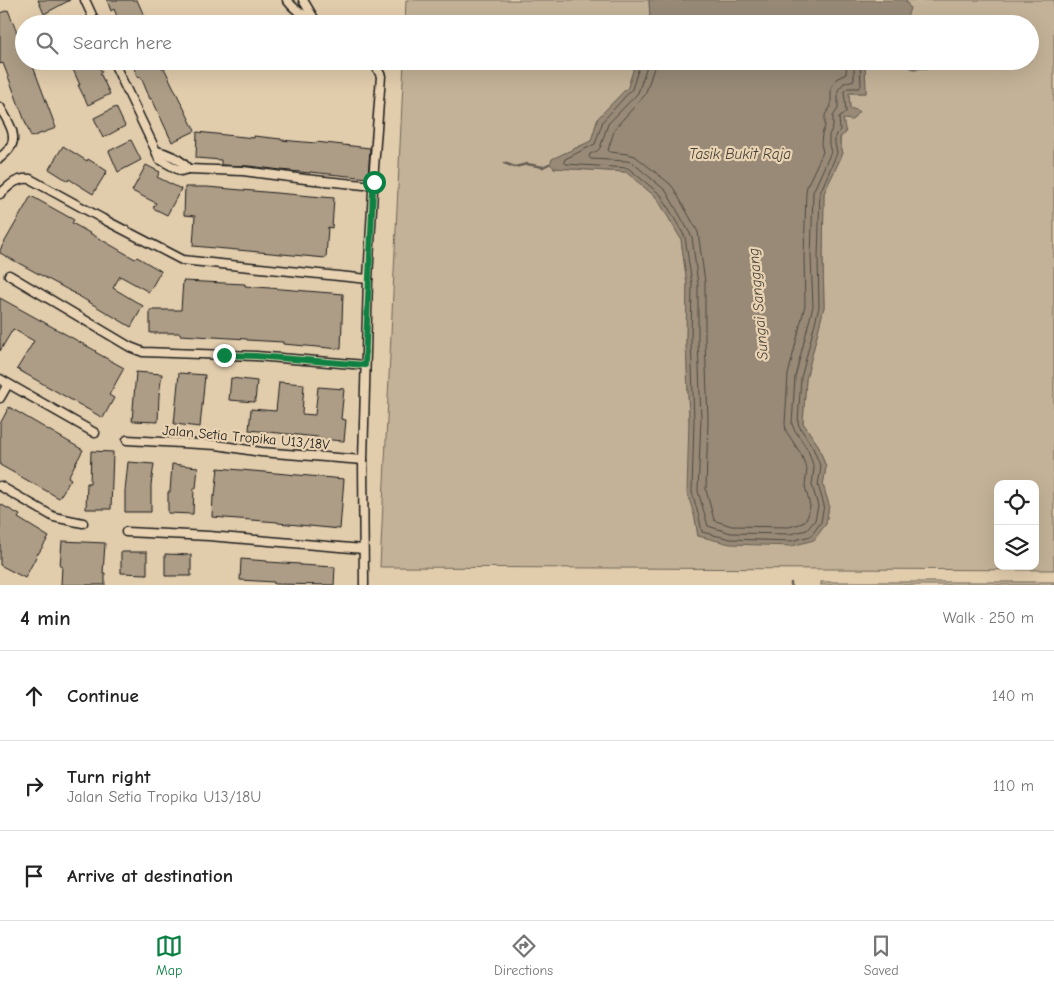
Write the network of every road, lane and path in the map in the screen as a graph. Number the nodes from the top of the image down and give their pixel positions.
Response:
1 (85, 0) edge
2 (287, 0) edge
3 (303, 0) edge
4 (92, 15) edge
5 (302, 15) edge
6 (313, 15) edge
7 (118, 70) edge
8 (378, 70) edge
9 (0, 107) edge
10 (0, 158) edge
11 (373, 181) junction
12 (364, 185) junction
13 (373, 190) junction
14 (1, 192) edge
15 (9, 275) dead end
16 (368, 279) junction
17 (365, 365) junction
18 (0, 379) edge
19 (8, 384) junction
20 (0, 398) edge
21 (95, 433) dead end
22 (127, 440) dead end
23 (363, 460) junction
24 (0, 486) edge
25 (83, 523) dead end
26 (126, 532) dead end
27 (363, 550) junction
28 (364, 585) edge

1 - 4 street
2 - 5 street
3 - 6 street
7 - 12 street
8 - 11 street
9 - 10 street
11 - 12 street
11 - 13 street
12 - 13 street
13 - 16 street
14 - 16 street
15 - 17 street
16 - 17 street
17 - 23 street
18 - 19 street
19 - 20 street
19 - 21 street
22 - 23 street, Jalan Setia Tropika U13/18V
23 - 27 street
24 - 25 street
26 - 27 street
27 - 28 street

